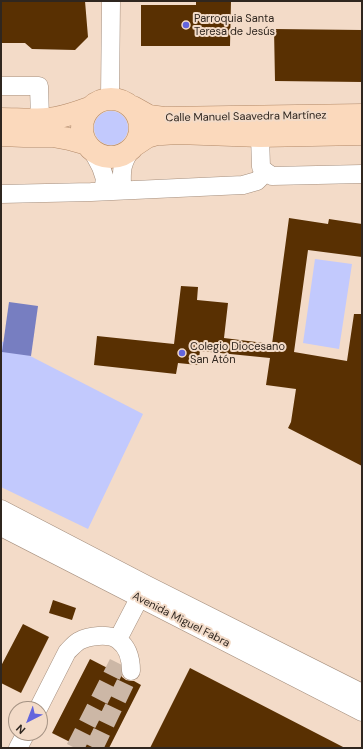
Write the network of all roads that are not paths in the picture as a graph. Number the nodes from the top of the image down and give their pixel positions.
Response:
1 (110, 1) edge
2 (1, 86) edge
3 (110, 98) junction
4 (133, 107) junction
5 (89, 108) junction
6 (362, 115) edge
7 (1, 119) edge
8 (40, 119) junction
9 (362, 134) edge
10 (1, 135) edge
11 (260, 136) junction
12 (89, 147) junction
13 (132, 148) junction
14 (266, 172) junction
15 (362, 174) edge
16 (122, 190) junction
17 (103, 191) junction
18 (1, 194) edge
19 (1, 509) edge
20 (1, 527) edge
21 (143, 592) junction
22 (362, 693) edge
23 (42, 701) edge
24 (362, 712) edge

1 - 3 street
2 - 8 street
3 - 4 main road
3 - 5 main road
4 - 6 main road, Calle Manuel Saavedra Martínez
4 - 13 main road
5 - 8 main road
5 - 12 main road
7 - 8 main road
9 - 11 main road, Calle Manuel Saavedra Martínez
10 - 12 main road
11 - 13 main road, Calle Manuel Saavedra Martínez
11 - 14 street
12 - 13 main road
12 - 17 street
13 - 16 street
14 - 15 street
14 - 16 street
16 - 17 street
17 - 18 street
19 - 21 street, Avenida Miguel Fabra
20 - 21 street, Avenida Miguel Fabra
21 - 22 street, Avenida Miguel Fabra
21 - 23 street
21 - 24 street, Avenida Miguel Fabra

